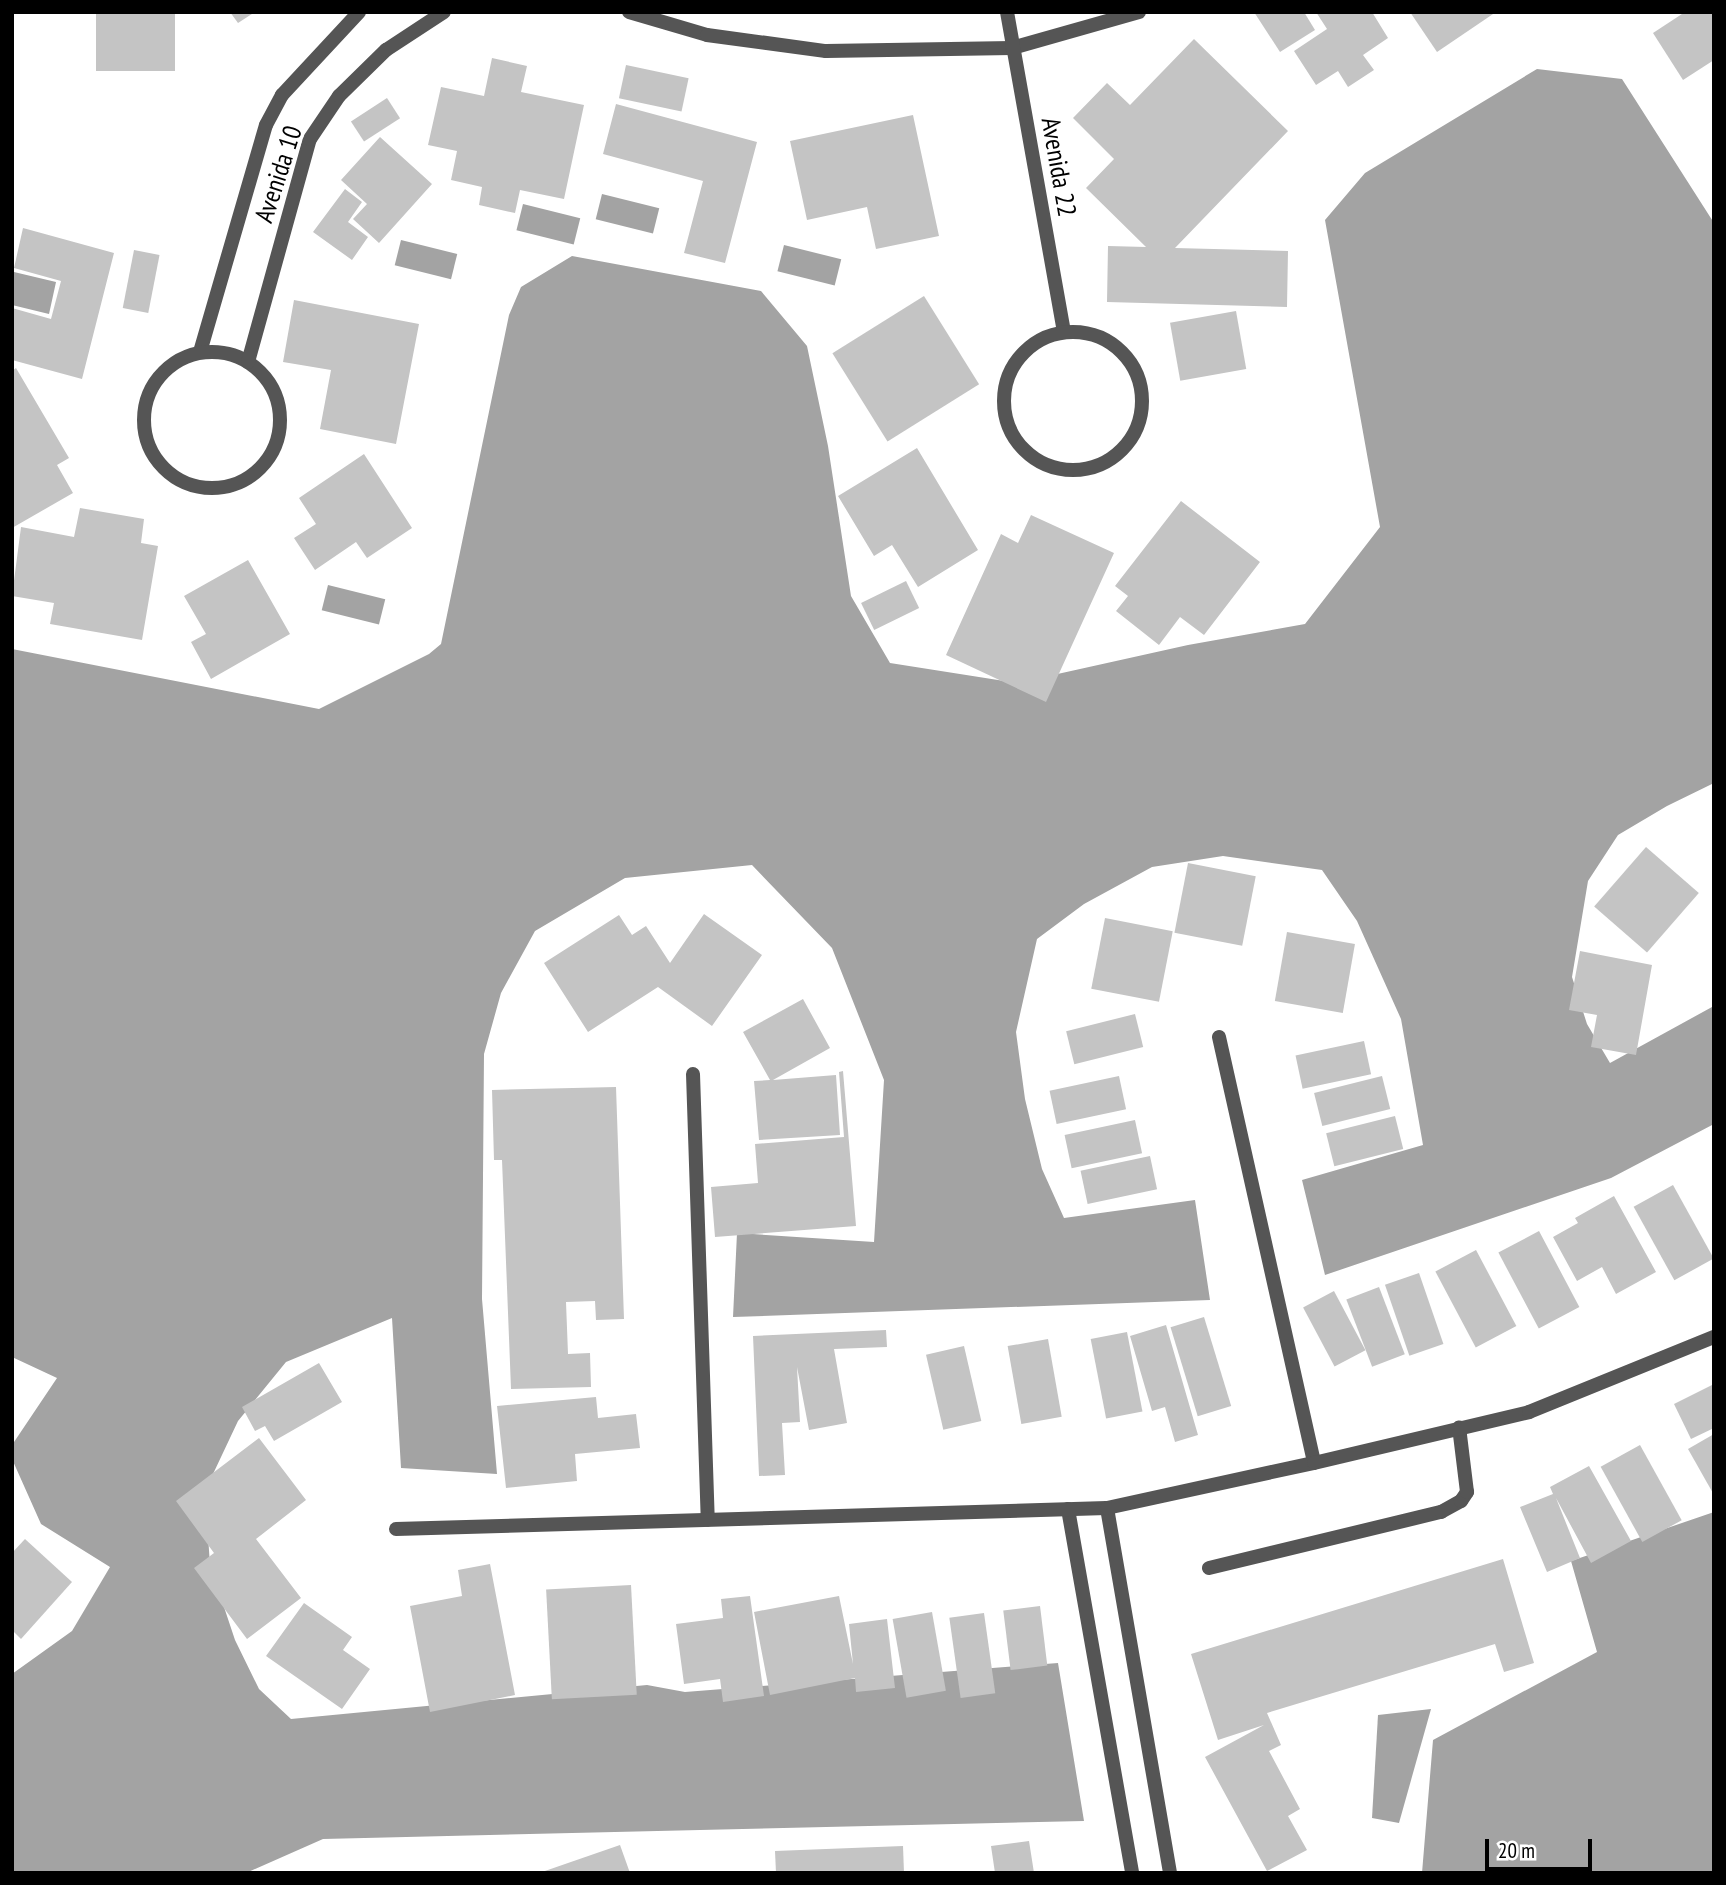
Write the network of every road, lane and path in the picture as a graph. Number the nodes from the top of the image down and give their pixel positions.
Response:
1 (359, 12) edge
2 (444, 12) edge
3 (629, 12) edge
4 (1007, 12) edge
5 (1139, 12) edge
6 (1012, 48) junction
7 (1064, 331) junction
8 (200, 352) junction
9 (248, 362) junction
10 (1219, 1037) dead end
11 (693, 1074) dead end
12 (1714, 1337) edge
13 (1459, 1427) junction
14 (1314, 1463) junction
15 (1107, 1508) junction
16 (1068, 1509) junction
17 (708, 1520) junction
18 (396, 1529) dead end
19 (1209, 1568) dead end
20 (1132, 1873) edge
21 (1171, 1873) edge

1 - 8 street, Avenida 10
2 - 9 street, Avenida 10
3 - 6 street
4 - 6 street, Avenida 22
5 - 6 street
6 - 7 street, Avenida 22
7 - 7 street
8 - 9 street
8 - 9 street
10 - 14 street
11 - 17 street
12 - 13 street
13 - 14 street
13 - 19 street
14 - 15 street
15 - 16 street
15 - 21 street
16 - 17 street
16 - 20 street
17 - 18 street

